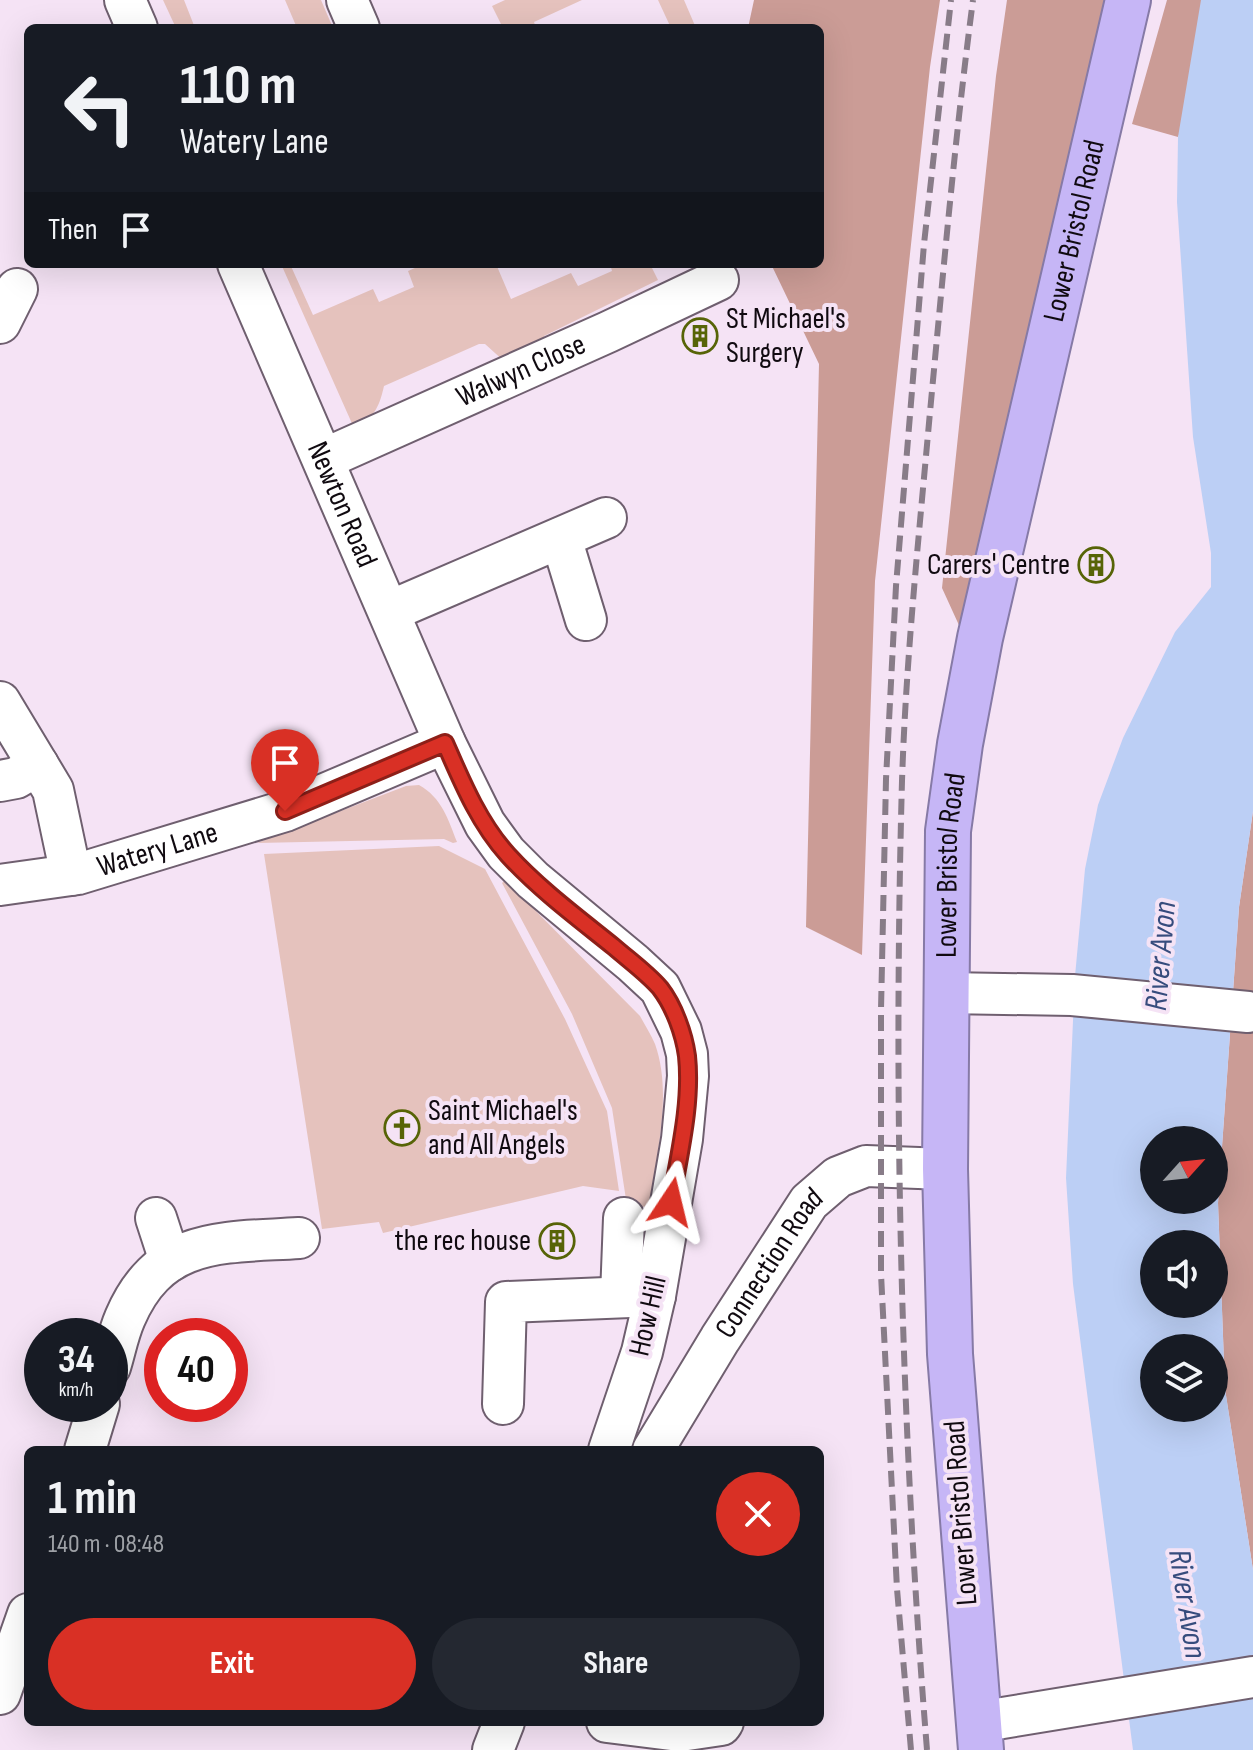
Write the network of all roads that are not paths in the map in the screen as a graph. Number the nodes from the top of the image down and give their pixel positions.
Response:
1 (125, 0) edge
2 (347, 0) edge
3 (1128, 0) edge
4 (135, 24) edge
5 (357, 24) edge
6 (240, 268) edge
7 (718, 280) dead end
8 (324, 459) junction
9 (606, 518) dead end
10 (561, 538) junction
11 (390, 611) junction
12 (586, 620) dead end
13 (0, 702) edge
14 (445, 743) junction
15 (38, 765) junction
16 (0, 781) edge
17 (71, 875) junction
18 (0, 885) edge
19 (945, 993) junction
20 (1248, 1012) dead end
21 (945, 1169) junction
22 (156, 1218) dead end
23 (624, 1218) dead end
24 (299, 1238) dead end
25 (170, 1261) junction
26 (638, 1296) junction
27 (125, 1318) edge
28 (503, 1404) dead end
29 (94, 1422) edge
30 (86, 1446) edge
31 (611, 1446) edge
32 (655, 1446) edge
33 (24, 1625) edge
34 (1253, 1677) edge
35 (0, 1694) edge
36 (502, 1726) edge
37 (639, 1726) edge
38 (714, 1726) edge
39 (979, 1736) edge
40 (493, 1750) edge

1 - 4 street
2 - 5 street
3 - 19 highway, Lower Bristol Road
6 - 8 street, Newton Road
7 - 8 street, Walwyn Close
8 - 11 street, Newton Road
9 - 10 street
10 - 11 street
10 - 12 street
11 - 14 street, Newton Road
13 - 15 street
14 - 17 street, Watery Lane
14 - 26 street, How Hill
15 - 16 street
15 - 17 street
17 - 18 street, Watery Lane
19 - 20 street
19 - 21 highway, Lower Bristol Road
21 - 32 street, Connection Road
21 - 39 highway, Lower Bristol Road
22 - 25 street
23 - 26 street
24 - 25 street
25 - 27 street
26 - 28 street
26 - 31 street, How Hill
29 - 30 street
33 - 35 street
34 - 39 street
36 - 40 street
37 - 38 street

